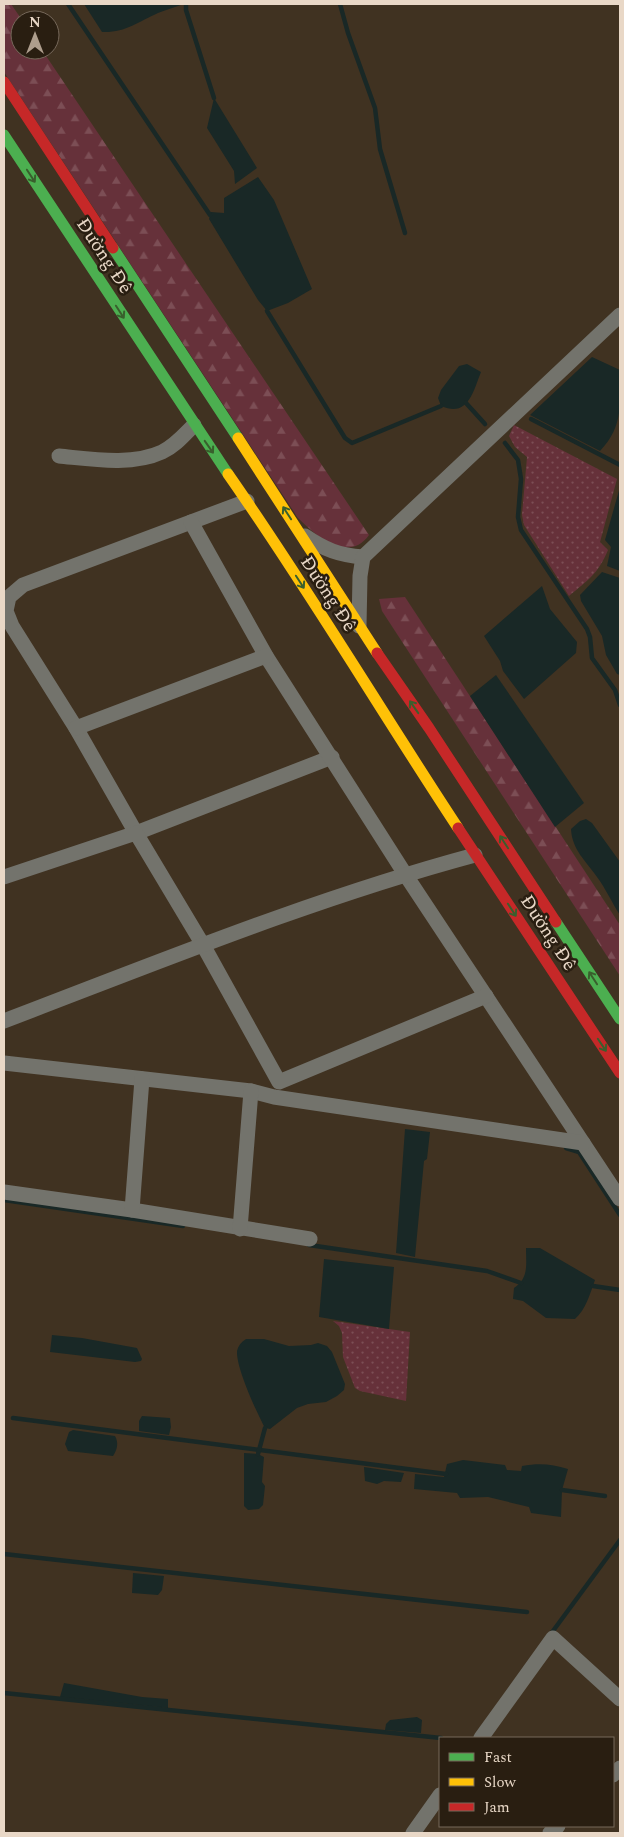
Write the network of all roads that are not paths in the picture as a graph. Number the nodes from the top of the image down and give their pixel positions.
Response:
1 (4, 82) edge
2 (4, 135) edge
3 (620, 315) edge
4 (194, 425) junction
5 (59, 456) dead end
6 (247, 501) junction
7 (191, 522) junction
8 (300, 532) junction
9 (364, 557) junction
10 (359, 627) junction
11 (266, 656) junction
12 (76, 728) junction
13 (429, 728) junction
14 (332, 757) junction
15 (446, 773) dead end
16 (459, 809) dead end
17 (136, 833) junction
18 (475, 855) junction
19 (405, 874) junction
20 (4, 877) edge
21 (203, 945) junction
22 (486, 996) junction
23 (620, 1019) edge
24 (4, 1021) edge
25 (4, 1063) edge
26 (620, 1073) edge
27 (142, 1079) junction
28 (277, 1089) junction
29 (251, 1092) junction
30 (582, 1143) junction
31 (4, 1192) edge
32 (620, 1199) edge
33 (132, 1210) junction
34 (240, 1229) junction
35 (310, 1239) dead end
36 (620, 1699) edge
37 (482, 1737) edge
38 (439, 1796) edge
39 (413, 1833) edge

8 -> 1 street, Đường Đê
2 -> 4 street, Đường Đê
3 - 9 street
4 - 5 street
4 -> 6 street, Đường Đê
6 - 7 street
6 -> 18 street, Đường Đê
7 - 11 street
7 - 12 street
8 - 9 street
8 - 10 street, Đường Đê
9 - 10 street
13 -> 10 street, Đường Đê
11 - 12 street
11 - 14 street
12 - 17 street
13 - 15 street
23 -> 13 street, Đường Đê
14 - 17 street
14 - 19 street
16 - 18 street
17 - 20 street
17 - 21 street
18 - 19 street
18 -> 26 street, Đường Đê
19 - 21 street
19 - 22 street
21 - 24 street
21 - 28 street
22 - 28 street
22 - 30 street
25 - 27 street
27 - 29 street
27 - 33 street
28 - 29 street
28 - 30 street
29 - 34 street
30 - 32 street
31 - 33 street
33 - 34 street
34 - 35 street
36 - 37 street
38 - 39 street

